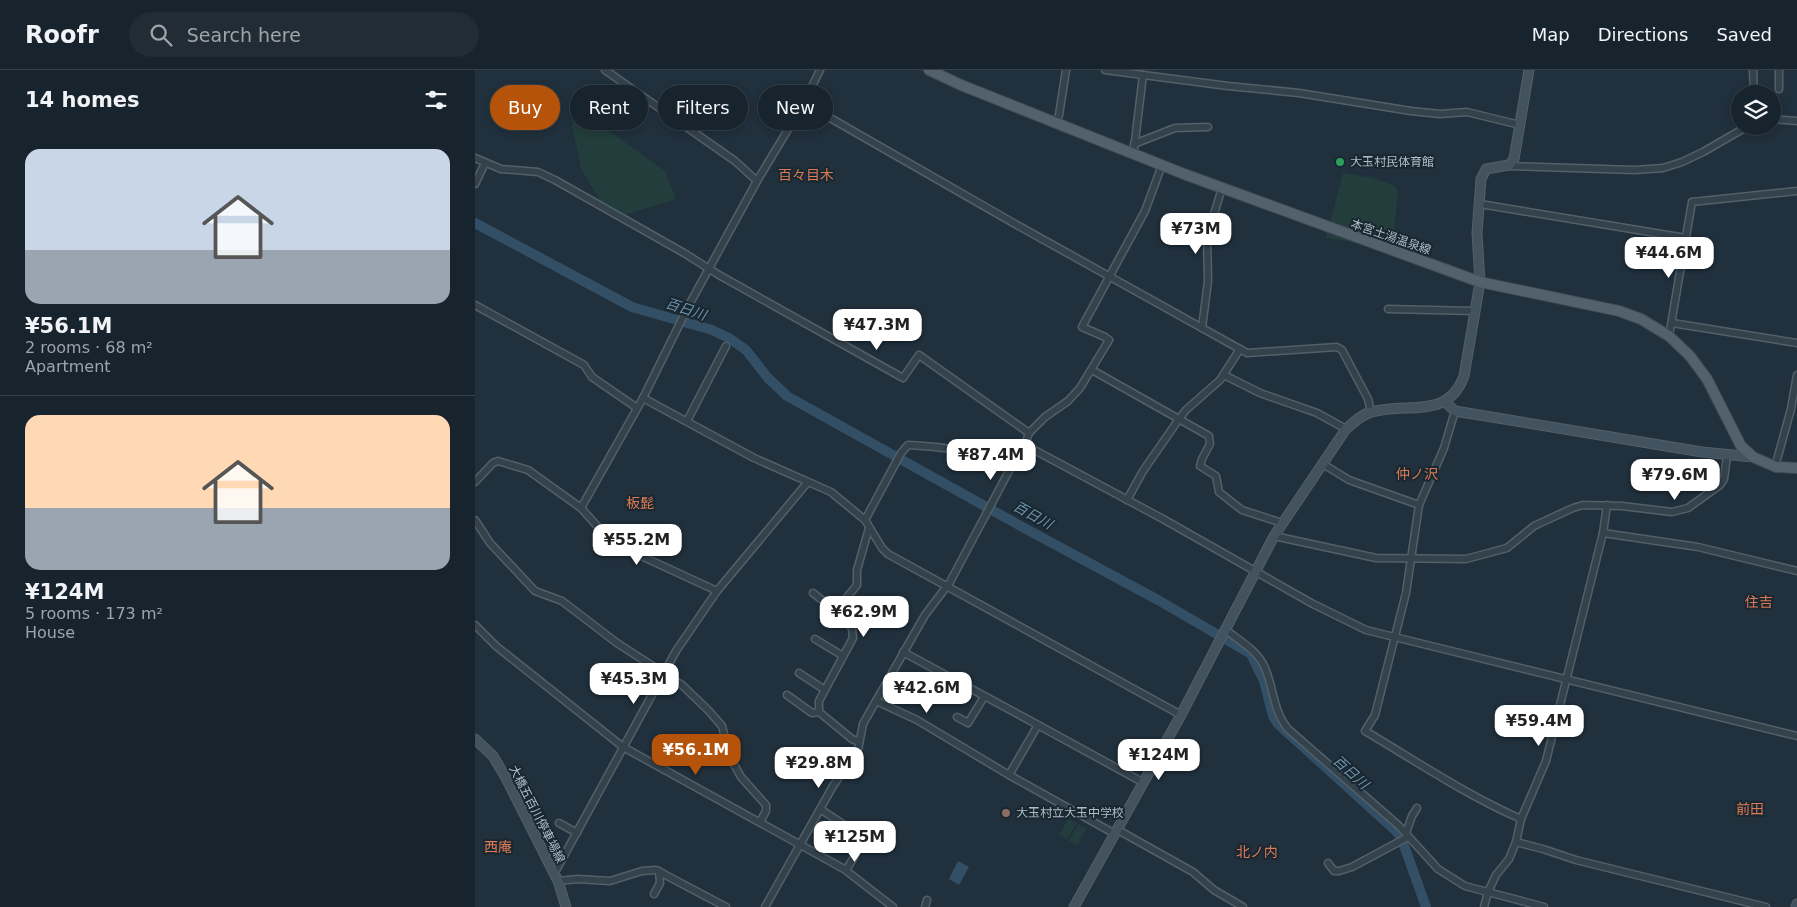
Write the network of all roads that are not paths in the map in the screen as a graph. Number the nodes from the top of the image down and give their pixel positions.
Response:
1 (820, 70) edge
2 (929, 70) edge
3 (1066, 70) edge
4 (1105, 70) edge
5 (1529, 70) edge
6 (1753, 70) edge
7 (1779, 70) edge
8 (607, 71) edge
9 (1143, 75) junction
10 (813, 85) edge
11 (1754, 85) edge
12 (1779, 85) edge
13 (833, 120) edge
14 (1781, 120) edge
15 (1797, 121) edge
16 (1055, 122) junction
17 (1519, 125) junction
18 (1208, 127) dead end
19 (788, 130) edge
20 (1732, 135) edge
21 (1133, 149) junction
22 (475, 158) edge
23 (485, 163) junction
24 (1162, 165) junction
25 (1506, 166) junction
26 (757, 182) junction
27 (475, 184) edge
28 (1222, 188) junction
29 (1797, 191) edge
30 (1479, 204) junction
31 (1686, 238) junction
32 (709, 269) junction
33 (1110, 275) junction
34 (1480, 282) junction
35 (475, 306) edge
36 (1388, 310) dead end
37 (1475, 312) junction
38 (1672, 323) junction
39 (1203, 328) junction
40 (1669, 336) junction
41 (1797, 343) edge
42 (726, 346) dead end
43 (1240, 349) junction
44 (1092, 370) junction
45 (1797, 375) edge
46 (1224, 376) junction
47 (643, 398) junction
48 (1445, 402) junction
49 (637, 408) junction
50 (1455, 411) junction
51 (1371, 412) junction
52 (1179, 419) junction
53 (687, 421) junction
54 (1346, 429) junction
55 (1029, 433) junction
56 (1025, 445) junction
57 (1727, 456) junction
58 (1753, 457) junction
59 (1323, 464) junction
60 (1775, 466) junction
61 (1010, 468) junction
62 (1797, 468) edge
63 (475, 482) edge
64 (807, 482) junction
65 (1127, 500) junction
66 (1419, 505) junction
67 (1607, 505) junction
68 (581, 508) junction
69 (475, 520) edge
70 (865, 520) junction
71 (1282, 523) junction
72 (869, 528) junction
73 (1603, 534) junction
74 (1274, 536) junction
75 (1412, 559) junction
76 (1797, 571) edge
77 (1256, 572) junction
78 (947, 586) junction
79 (717, 591) junction
80 (813, 593) dead end
81 (836, 611) junction
82 (475, 626) edge
83 (1223, 635) junction
84 (1395, 637) junction
85 (815, 639) dead end
86 (903, 652) junction
87 (843, 656) junction
88 (799, 673) dead end
89 (664, 674) junction
90 (1566, 679) junction
91 (825, 690) junction
92 (787, 695) dead end
93 (984, 697) junction
94 (876, 701) junction
95 (819, 712) junction
96 (1181, 715) junction
97 (957, 717) dead end
98 (1038, 725) junction
99 (1797, 736) edge
100 (475, 739) edge
101 (859, 742) junction
102 (623, 747) junction
103 (1009, 775) junction
104 (1144, 783) junction
105 (1417, 808) dead end
106 (820, 809) junction
107 (1521, 818) junction
108 (759, 822) junction
109 (559, 823) dead end
110 (1117, 832) junction
111 (577, 833) junction
112 (1405, 838) junction
113 (1516, 842) junction
114 (800, 844) junction
115 (1328, 863) dead end
116 (846, 870) junction
117 (659, 871) junction
118 (556, 878) junction
119 (1488, 892) junction
120 (654, 894) dead end
121 (566, 907) edge
122 (726, 907) edge
123 (765, 907) edge
124 (893, 907) edge
125 (1074, 907) edge
126 (1243, 907) edge
127 (1484, 907) edge
128 (1544, 907) edge
129 (1766, 907) edge

1 - 10 street
2 - 16 main road, 本宮土湯温泉線
3 - 16 street
4 - 9 street
5 - 17 street
6 - 11 street
7 - 12 street
8 - 26 street
9 - 17 street
9 - 21 street
13 - 33 street
14 - 15 street
16 - 21 main road, 本宮土湯温泉線
17 - 25 street
18 - 21 street
19 - 26 street
20 - 25 street
21 - 24 main road, 本宮土湯温泉線
22 - 23 street
23 - 27 street
23 - 32 street
24 - 28 main road, 本宮土湯温泉線
24 - 33 street
25 - 30 street
26 - 32 street
28 - 34 main road, 本宮土湯温泉線
28 - 39 street
29 - 31 street
30 - 31 street
30 - 34 street
31 - 38 street
32 - 47 street
32 - 55 street
33 - 39 street
33 - 44 street
34 - 37 street
34 - 40 main road, 本宮土湯温泉線
35 - 49 street
36 - 37 street
37 - 48 street
38 - 40 street
38 - 41 street
39 - 43 street
40 - 58 main road, 本宮土湯温泉線
42 - 53 street
43 - 46 street
43 - 51 street
44 - 52 street
44 - 55 street
45 - 60 street
46 - 52 street
46 - 54 street
47 - 49 street
47 - 53 street
48 - 50 street
48 - 51 street
49 - 68 street
50 - 57 street
50 - 66 street
51 - 54 street
52 - 65 street
52 - 71 street
53 - 64 street
54 - 59 street
55 - 56 street
56 - 61 street
56 - 65 street
57 - 58 street
57 - 67 street
58 - 60 main road, 本宮土湯温泉線
59 - 66 street
59 - 71 street
60 - 62 main road, 本宮土湯温泉線
61 - 70 street
61 - 78 street
63 - 68 street
64 - 70 street
64 - 79 street
65 - 77 street
66 - 75 street
67 - 73 street
67 - 75 street
68 - 79 street
69 - 89 street
70 - 72 street
71 - 74 street
72 - 78 street
72 - 81 street
73 - 76 street
73 - 90 street
74 - 75 street
74 - 77 street
75 - 84 street
77 - 83 street
77 - 84 street
78 - 86 street
78 - 96 street
79 - 89 street
80 - 81 street
81 - 87 street
82 - 102 street
83 - 96 street
83 - 112 street
84 - 90 street
84 - 107 street
85 - 87 street
86 - 93 street
86 - 94 street
87 - 91 street
88 - 91 street
89 - 102 street
89 - 108 street
90 - 99 street
90 - 107 street
91 - 95 street
92 - 95 street
93 - 97 street
93 - 98 street
94 - 101 street
94 - 103 street
95 - 101 street
96 - 104 street
98 - 103 street
98 - 104 street
100 - 118 street, 大橋五百川停車場線
101 - 106 street
102 - 108 street
102 - 111 street
103 - 110 street
104 - 110 street
105 - 112 street
106 - 114 street
106 - 116 street
107 - 113 street
108 - 114 street
109 - 111 street
110 - 125 street
110 - 126 street
111 - 118 street
112 - 115 street
112 - 119 street
113 - 119 street
113 - 129 street
114 - 116 street
114 - 123 street
116 - 124 street
117 - 118 street
117 - 120 street
117 - 122 street
118 - 121 street, 大橋五百川停車場線
119 - 127 street
119 - 128 street

